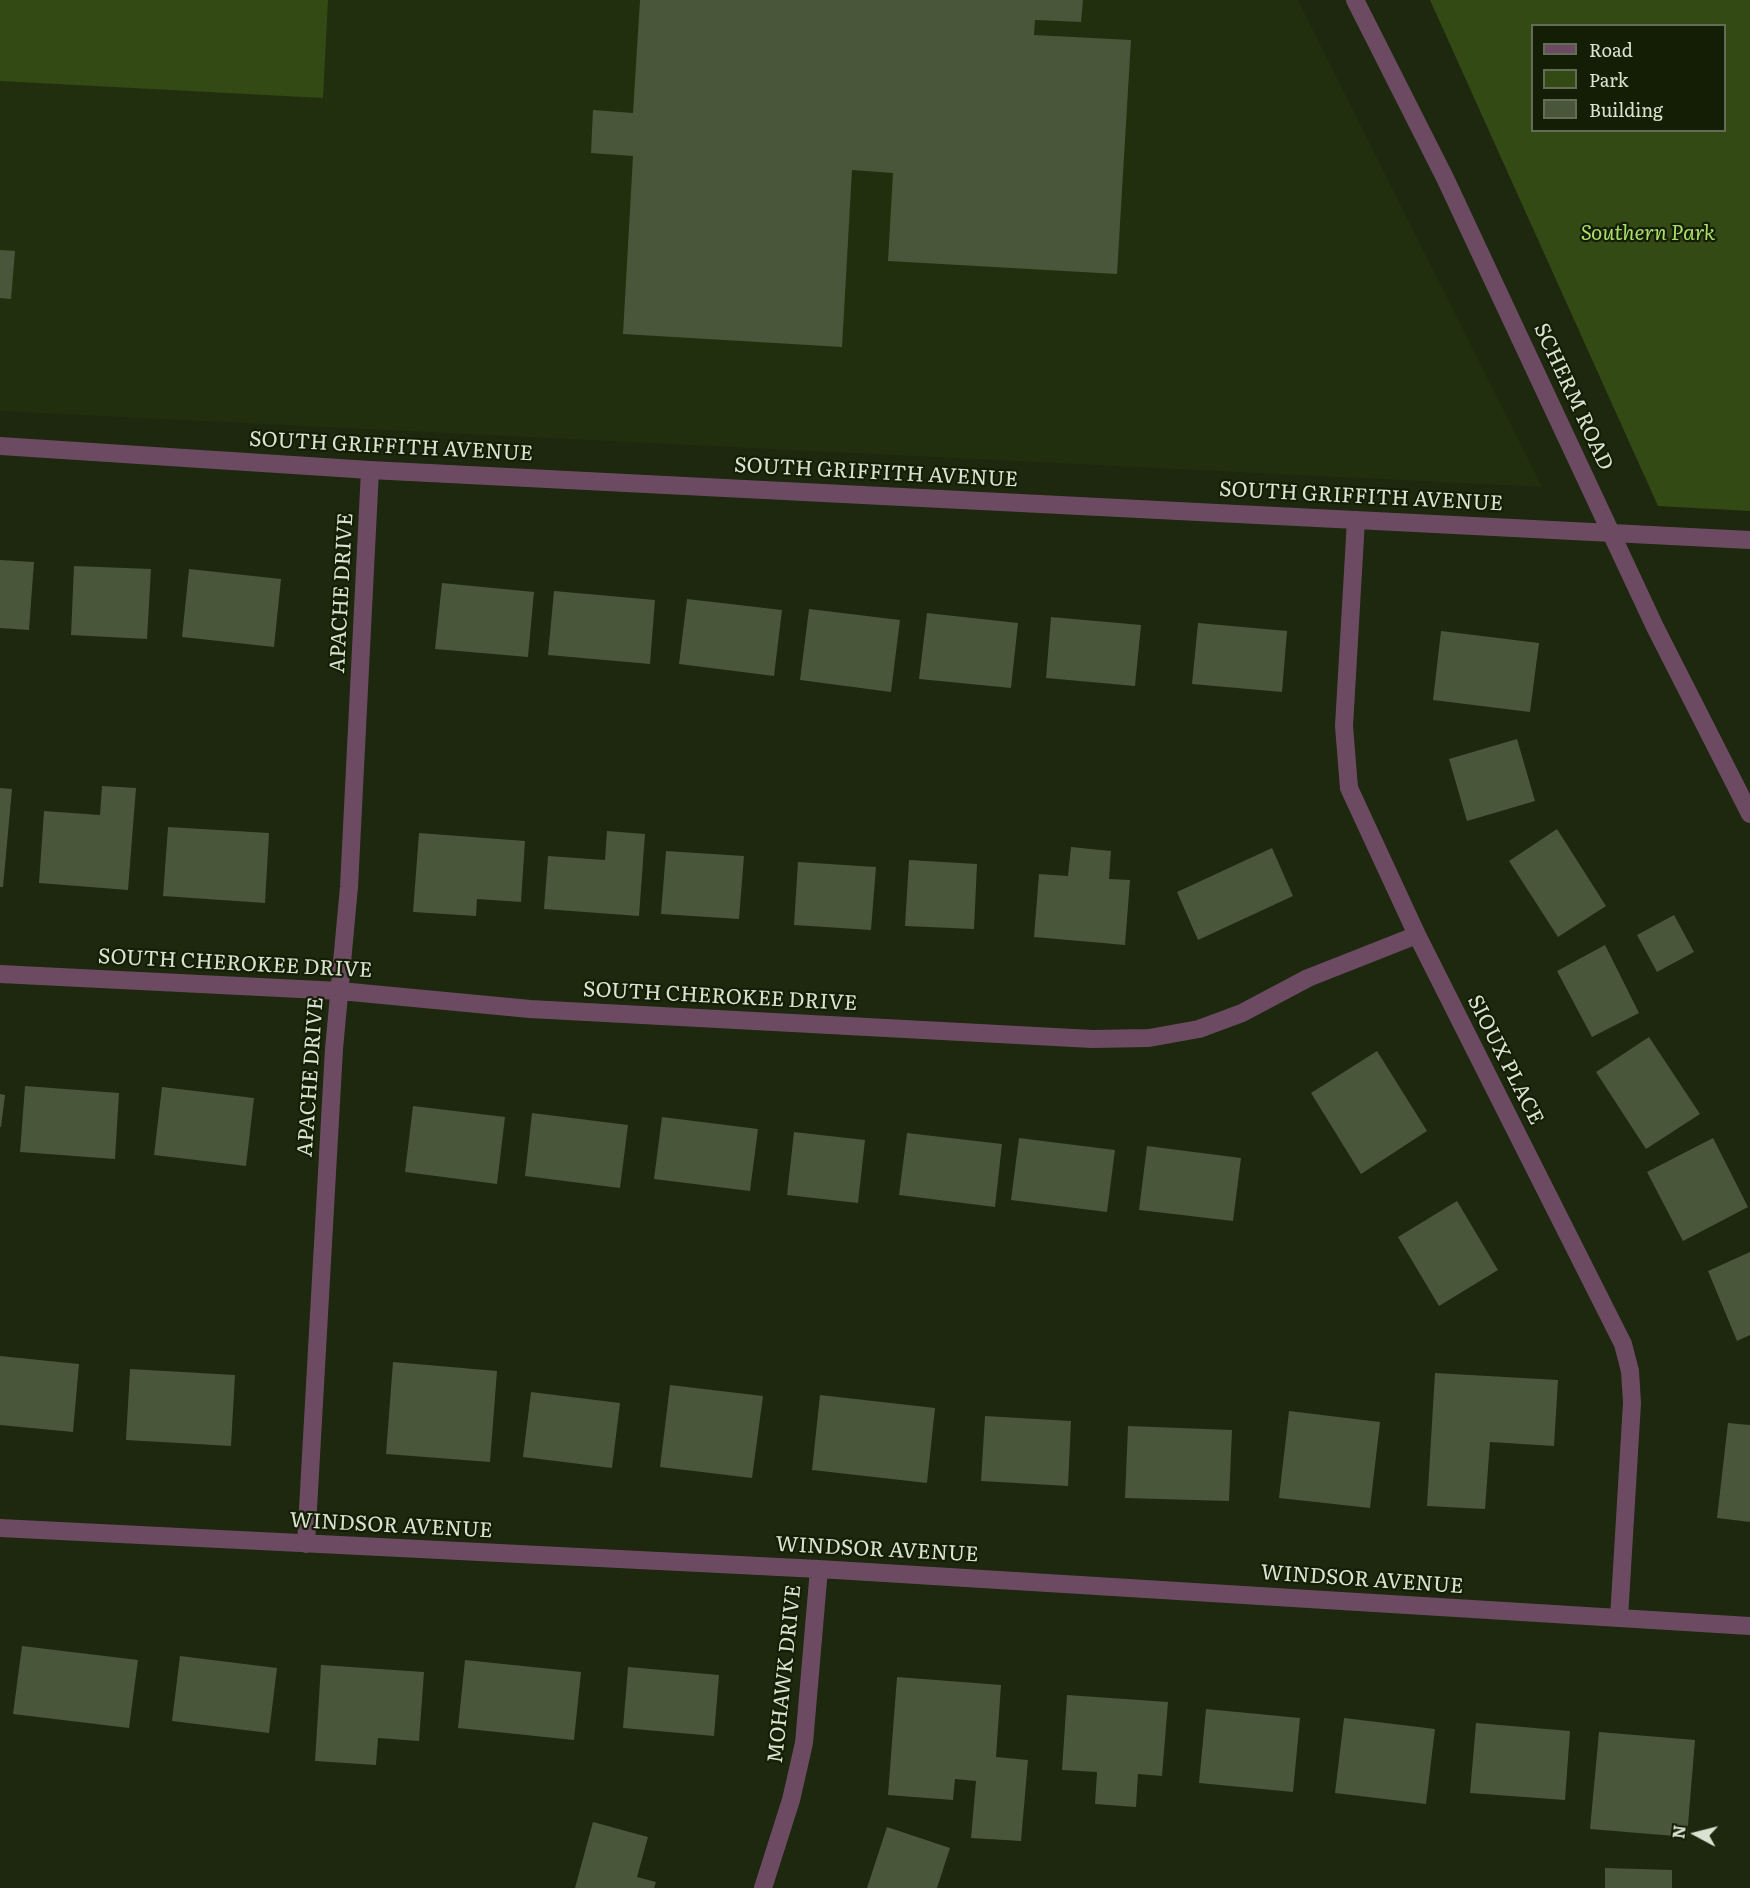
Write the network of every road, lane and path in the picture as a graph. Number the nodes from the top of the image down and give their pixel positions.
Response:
1 (1355, 0) edge
2 (0, 446) edge
3 (370, 470) junction
4 (1356, 520) junction
5 (1611, 532) junction
6 (1750, 540) edge
7 (1750, 814) edge
8 (1417, 934) junction
9 (0, 974) edge
10 (340, 991) junction
11 (0, 1528) edge
12 (306, 1544) junction
13 (819, 1569) junction
14 (1619, 1618) junction
15 (1750, 1626) edge
16 (763, 1888) edge

1 - 5 street, SCHERM ROAD
2 - 3 street, SOUTH GRIFFITH AVENUE
3 - 4 street, SOUTH GRIFFITH AVENUE
3 - 10 street, APACHE DRIVE
4 - 5 street, SOUTH GRIFFITH AVENUE
4 - 8 street, SIOUX PLACE
5 - 6 street, SOUTH GRIFFITH AVENUE
5 - 7 street, SCHERM ROAD
8 - 10 street, SOUTH CHEROKEE DRIVE
8 - 14 street, SIOUX PLACE
9 - 10 street, SOUTH CHEROKEE DRIVE
10 - 12 street, APACHE DRIVE
11 - 12 street, WINDSOR AVENUE
12 - 13 street, WINDSOR AVENUE
13 - 14 street, WINDSOR AVENUE
13 - 16 street, MOHAWK DRIVE
14 - 15 street, WINDSOR AVENUE

